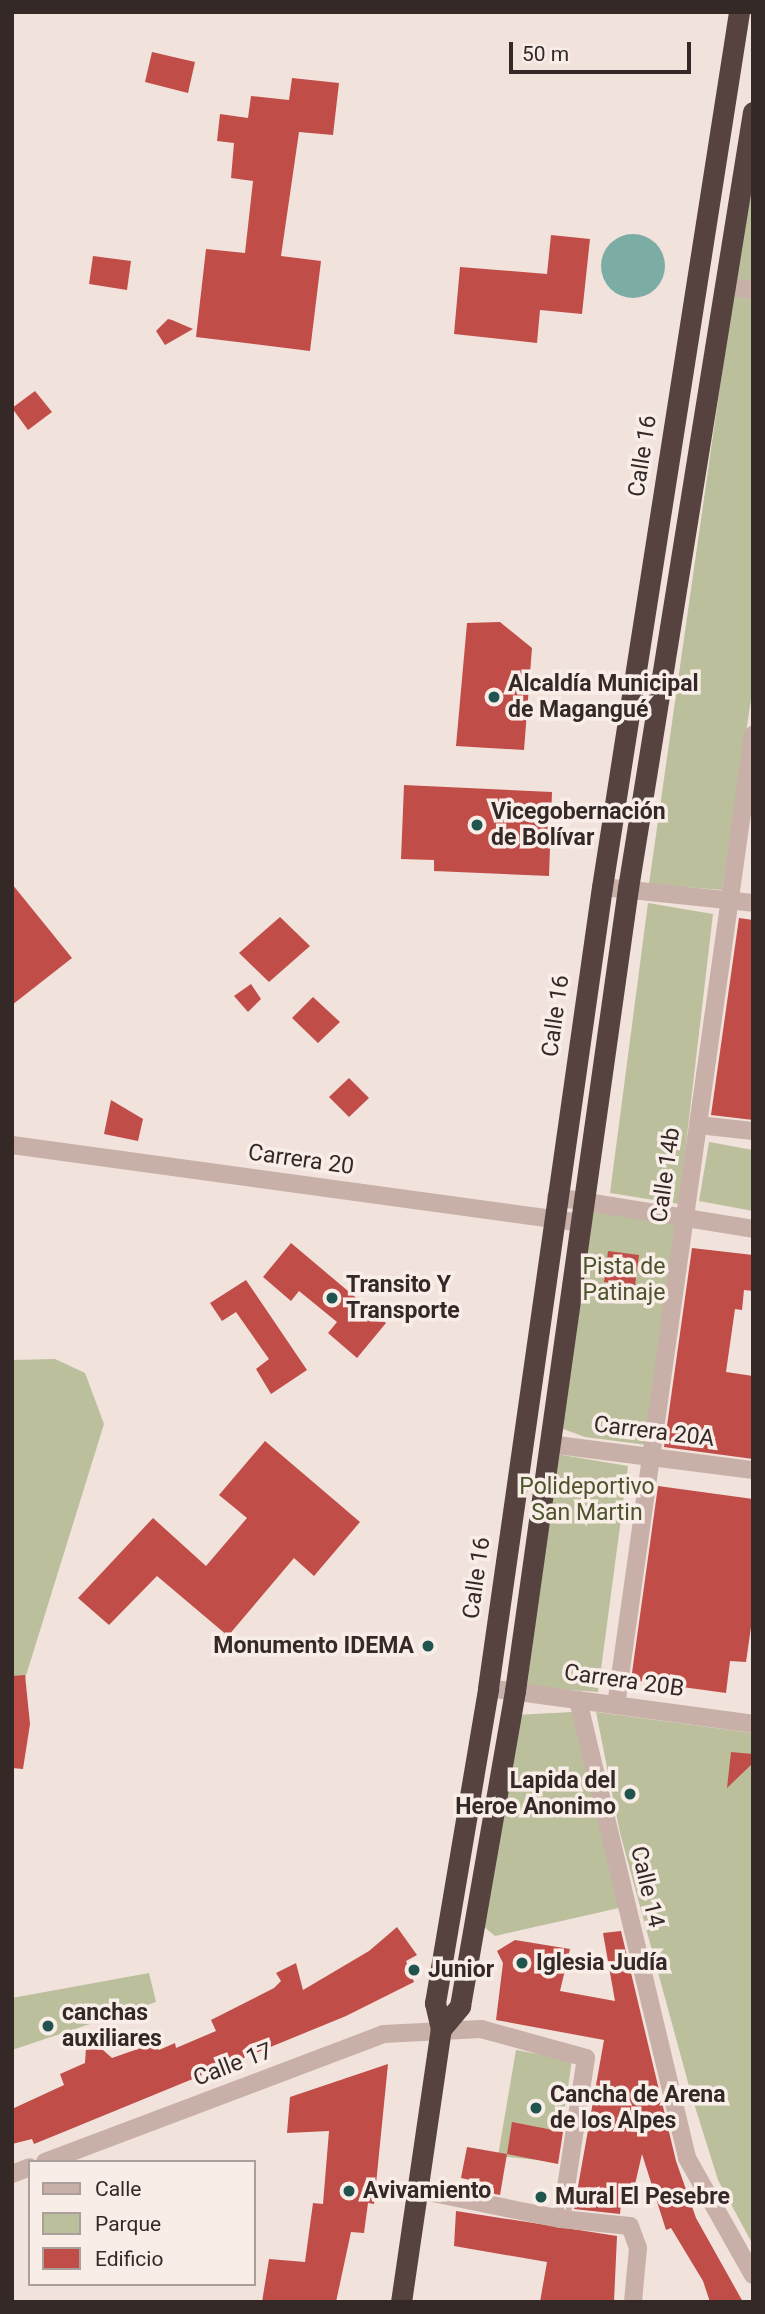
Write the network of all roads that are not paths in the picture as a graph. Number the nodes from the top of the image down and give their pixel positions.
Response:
1 (743, 22) edge
2 (753, 112) edge
3 (725, 286) junction
4 (753, 290) edge
5 (753, 735) edge
6 (602, 887) junction
7 (628, 888) junction
8 (728, 899) junction
9 (753, 903) edge
10 (698, 1125) junction
11 (753, 1131) edge
12 (12, 1145) edge
13 (556, 1197) junction
14 (584, 1212) junction
15 (686, 1216) junction
16 (553, 1219) junction
17 (753, 1229) edge
18 (549, 1444) junction
19 (650, 1455) junction
20 (753, 1470) edge
21 (488, 1688) junction
22 (515, 1691) junction
23 (578, 1700) junction
24 (616, 1705) junction
25 (753, 1724) edge
26 (441, 2029) junction
27 (50, 2160) edge
28 (418, 2190) junction
29 (561, 2219) junction
30 (753, 2276) edge
31 (401, 2302) edge
32 (633, 2302) edge

1 - 6 highway, Calle 16
2 - 3 highway, Calle 16
3 - 4 street
3 - 7 highway, Calle 16
5 - 8 street, Calle 14b
6 - 7 street
6 - 13 highway, Calle 16
7 - 8 street
7 - 14 highway, Calle 16
8 - 9 street
8 - 10 street, Calle 14b
10 - 11 street
10 - 15 street, Calle 14b
12 - 16 street, Carrera 20
13 - 14 street
13 - 16 highway, Calle 16
14 - 15 street
14 - 16 street, Carrera 20
14 - 18 highway, Calle 16
15 - 17 street
15 - 19 street, Calle 14b
16 - 21 highway, Calle 16
18 - 19 street, Carrera 20A
18 - 22 highway, Calle 16
19 - 20 street, Carrera 20A
19 - 24 street, Calle 14b
21 - 22 street, Carrera 20B
21 - 26 highway, Calle 16
22 - 23 street, Carrera 20B
22 - 26 highway, Calle 16
23 - 24 street, Carrera 20B
23 - 30 street, Calle 14
24 - 25 street, Carrera 20B
26 - 27 street, Calle 17
26 - 28 highway, Calle 16
26 - 29 street, Calle 17
28 - 29 street
28 - 31 highway, Calle 16
29 - 32 street

